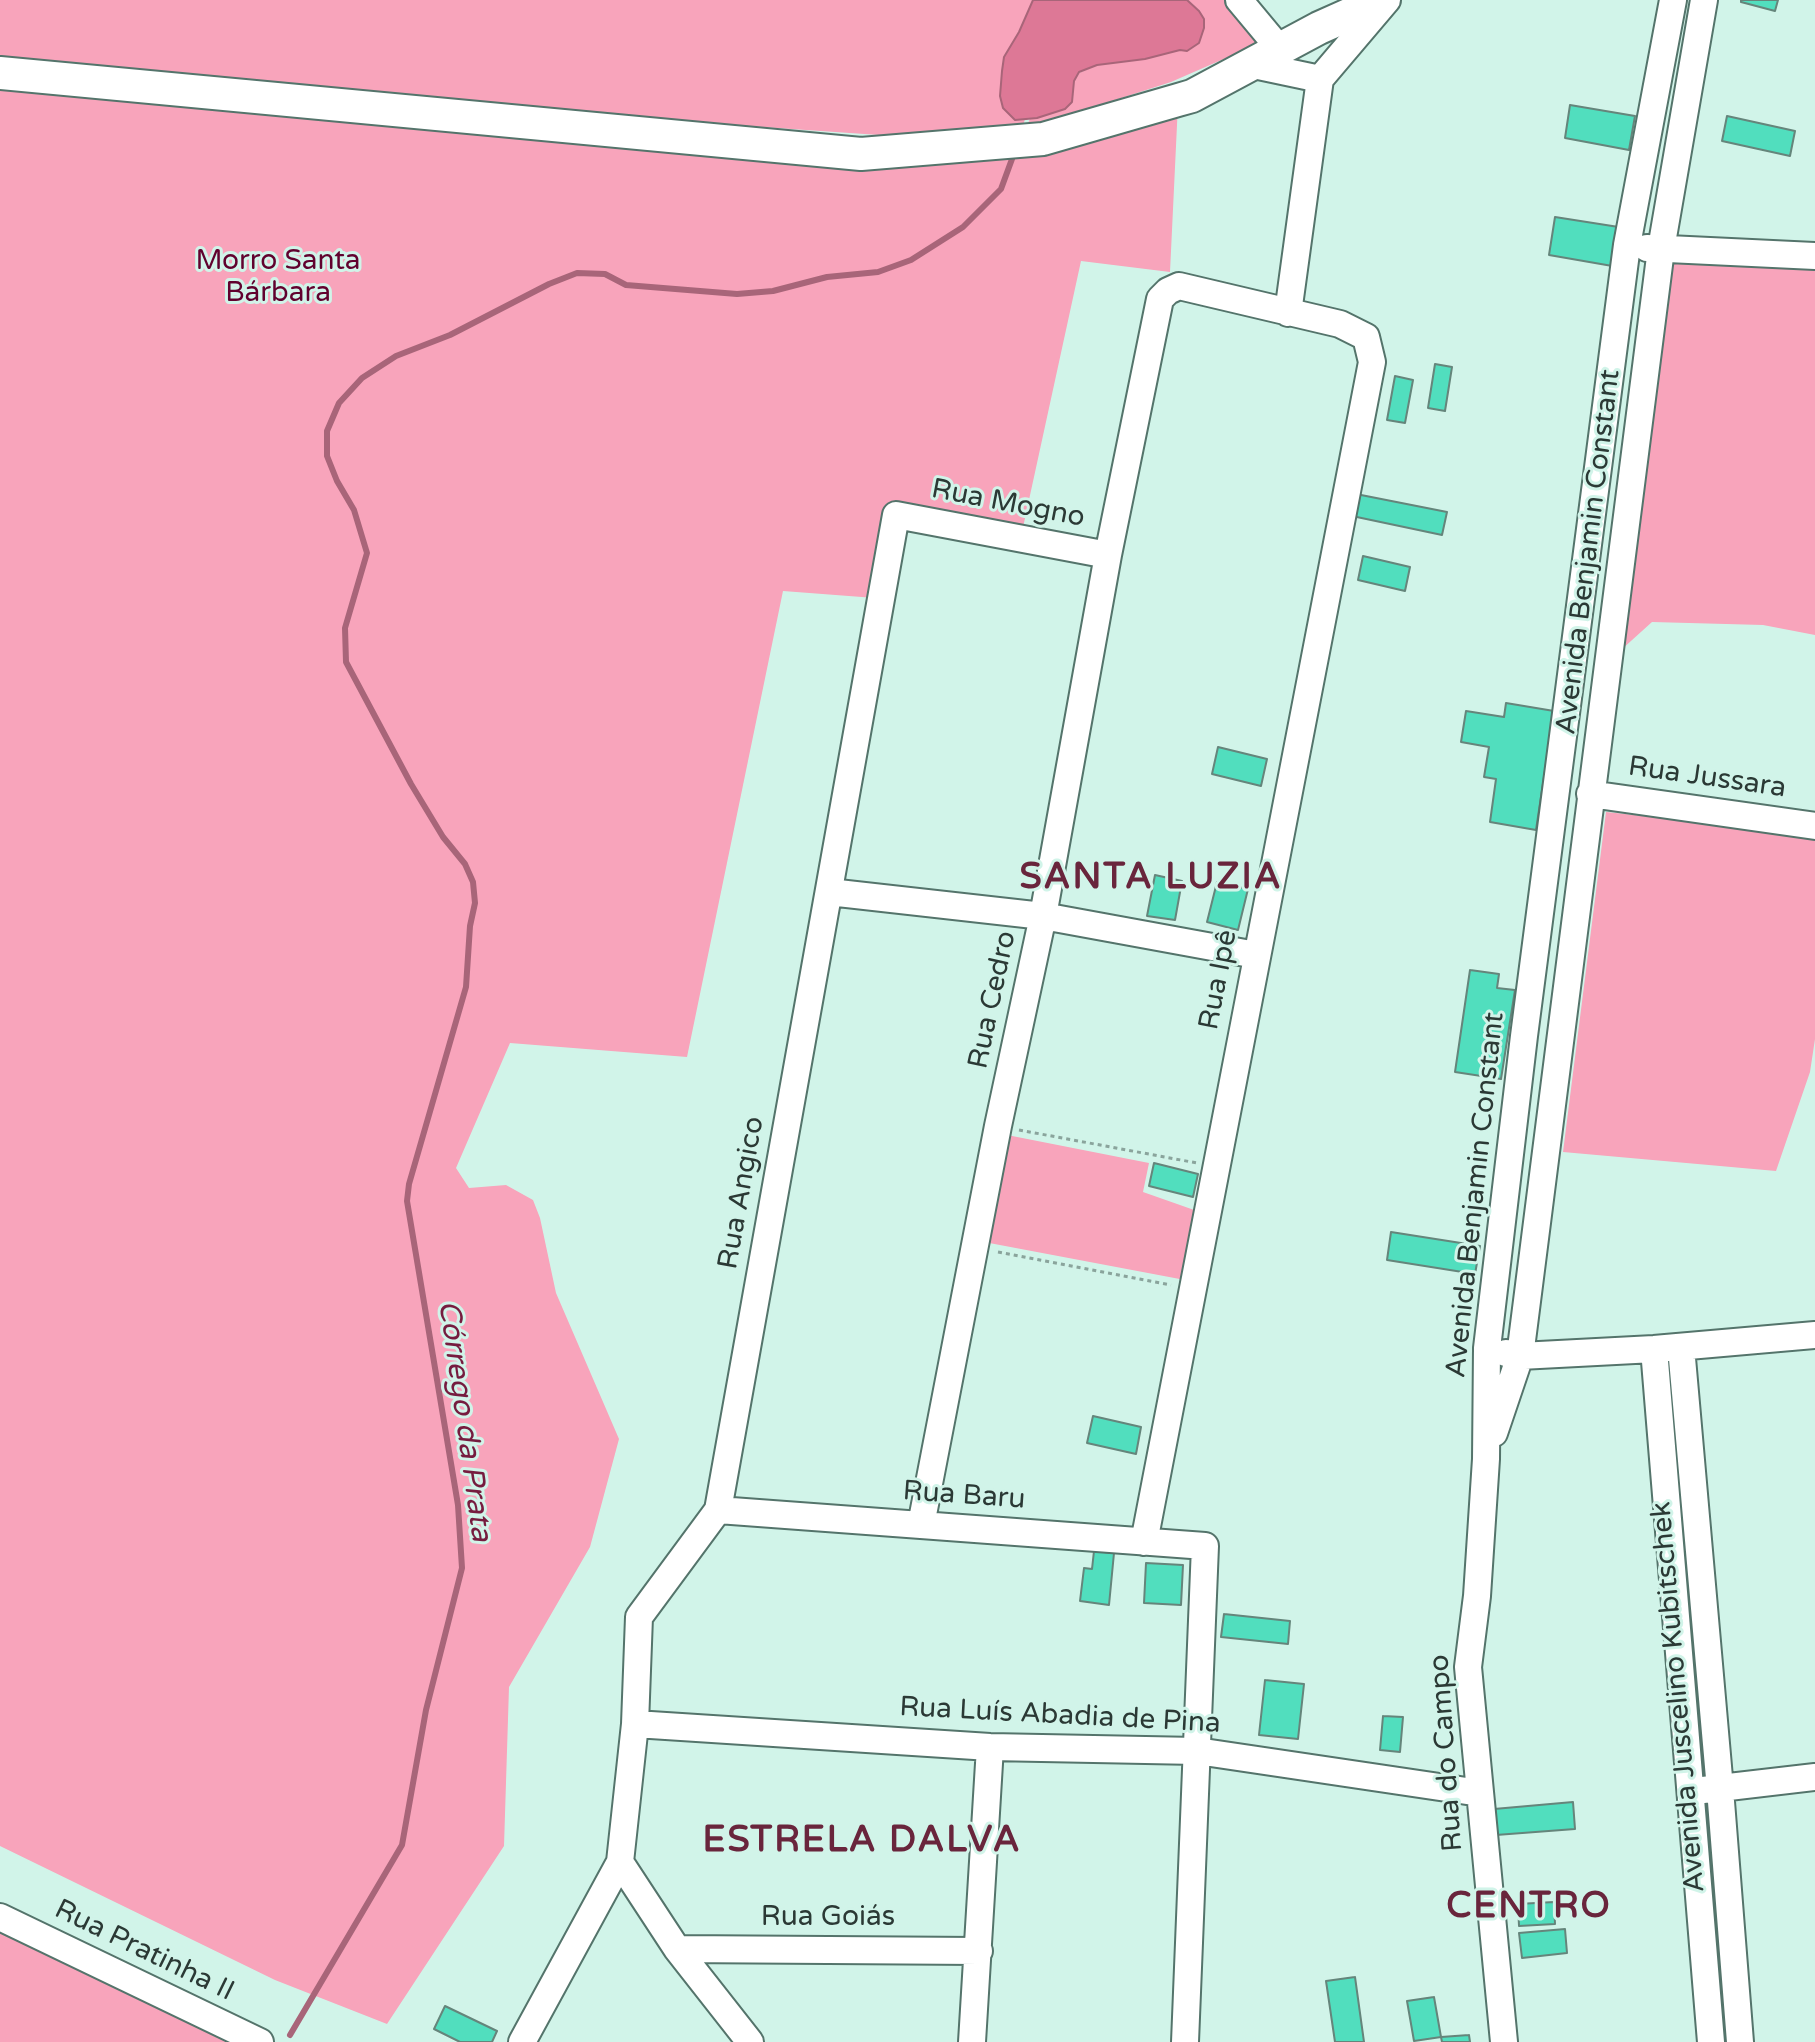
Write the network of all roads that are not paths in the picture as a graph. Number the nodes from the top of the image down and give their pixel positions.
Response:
1 (1239, 0) edge
2 (1384, 0) edge
3 (1673, 0) edge
4 (1704, 0) edge
5 (1279, 48) junction
6 (1249, 64) junction
7 (0, 73) edge
8 (1320, 79) junction
9 (1627, 245) junction
10 (1661, 249) junction
11 (1815, 256) edge
12 (1619, 307) junction
13 (1653, 311) junction
14 (1288, 313) junction
15 (896, 515) joint
16 (1108, 555) junction
17 (1590, 794) junction
18 (1815, 826) edge
19 (829, 892) junction
20 (1043, 916) junction
21 (1256, 955) junction
22 (1524, 1036) junction
23 (1559, 1041) junction
24 (1815, 1335) edge
25 (1681, 1347) junction
26 (1487, 1348) junction
27 (1654, 1349) junction
28 (1520, 1356) junction
29 (1486, 1459) junction
30 (718, 1510) junction
31 (921, 1525) junction
32 (1144, 1542) junction
33 (1706, 1633) junction
34 (1677, 1635) junction
35 (635, 1724) junction
36 (990, 1747) junction
37 (1197, 1751) junction
38 (1815, 1777) edge
39 (1720, 1789) junction
40 (1690, 1792) junction
41 (1480, 1793) junction
42 (620, 1862) junction
43 (0, 1917) edge
44 (677, 1949) junction
45 (979, 1951) junction
46 (260, 2042) edge
47 (522, 2042) edge
48 (750, 2042) edge
49 (972, 2042) edge
50 (1185, 2042) edge
51 (1504, 2042) edge
52 (1711, 2042) edge
53 (1740, 2042) edge

1 - 5 street
2 - 5 main road
2 - 8 street
3 - 9 street, Avenida Benjamin Constant
4 - 10 street, Avenida Benjamin Constant
5 - 6 main road
6 - 7 main road
6 - 8 street
8 - 14 street
9 - 10 street
9 - 12 street, Avenida Benjamin Constant
10 - 11 street
10 - 13 street, Avenida Benjamin Constant
12 - 13 street
12 - 22 street, Avenida Benjamin Constant
13 - 17 street, Avenida Benjamin Constant
14 - 16 street, Rua Cedro
14 - 21 street, Rua Ipê
15 - 16 street, Rua Mogno
15 - 19 street, Rua Angico
16 - 20 street, Rua Cedro
17 - 18 street, Rua Jussara
17 - 23 street, Avenida Benjamin Constant
19 - 20 street
19 - 30 street, Rua Angico
20 - 21 street
20 - 31 street, Rua Cedro
21 - 32 street, Rua Ipê
22 - 23 street
22 - 26 street, Avenida Benjamin Constant
23 - 28 street, Avenida Benjamin Constant
24 - 25 street
25 - 27 street
25 - 33 street, Avenida Juscelino Kubitschek
26 - 28 street
26 - 29 street, Avenida Benjamin Constant
27 - 28 street
27 - 34 street, Avenida Juscelino Kubitschek
28 - 29 street, Avenida Benjamin Constant
29 - 41 street, Rua do Campo
30 - 31 street, Rua Baru
30 - 35 street, Rua Angico
31 - 32 street, Rua Baru
32 - 37 street, Rua Baru
33 - 34 street
33 - 39 street, Avenida Juscelino Kubitschek
34 - 40 street, Avenida Juscelino Kubitschek
35 - 36 street, Rua Luís Abadia de Pina
35 - 42 street, Rua Angico
36 - 37 street, Rua Luís Abadia de Pina
36 - 45 street
37 - 41 street, Rua Luís Abadia de Pina
37 - 50 street
38 - 39 street
39 - 40 street
39 - 53 street, Avenida Juscelino Kubitschek
40 - 52 street, Avenida Juscelino Kubitschek
41 - 51 street, Rua do Campo
42 - 44 street
42 - 47 street
43 - 46 street, Rua Pratinha II
44 - 45 street, Rua Goiás
44 - 48 street
45 - 49 street

